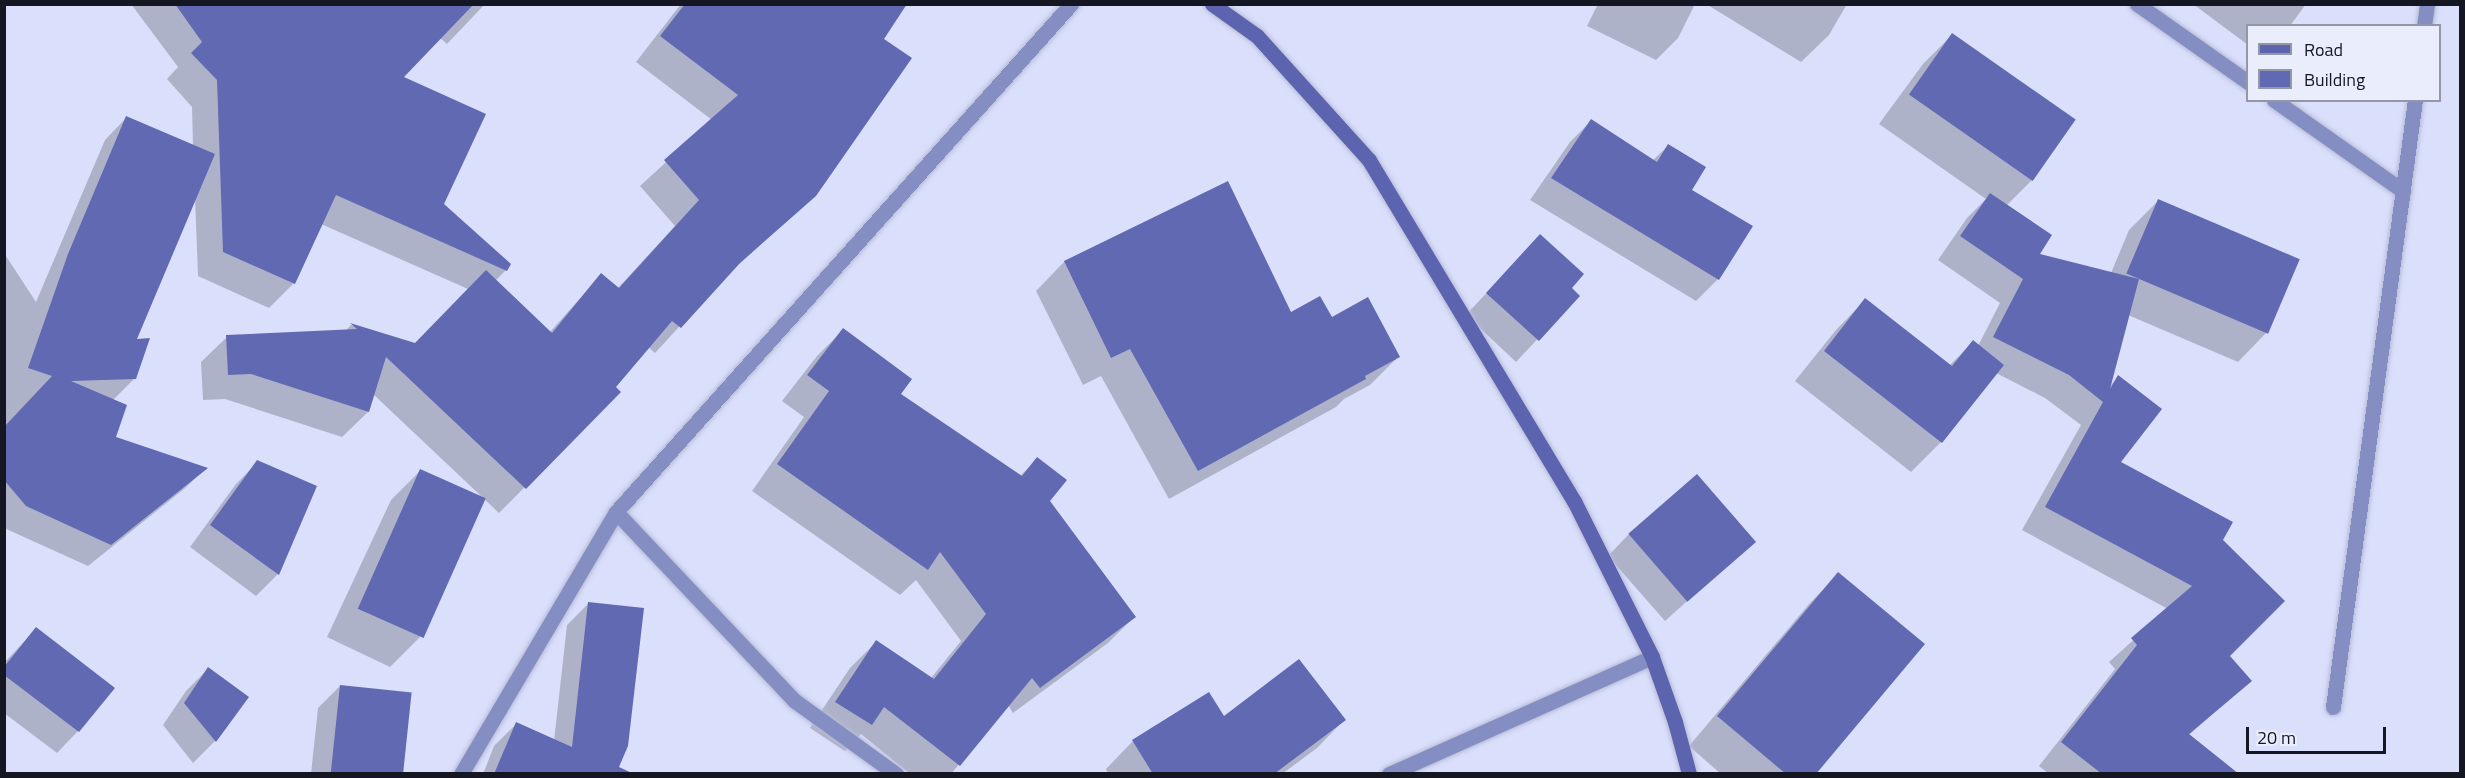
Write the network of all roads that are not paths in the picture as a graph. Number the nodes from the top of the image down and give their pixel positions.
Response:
1 (1071, 4) edge
2 (1212, 4) edge
3 (2137, 4) edge
4 (2427, 4) edge
5 (2424, 24) edge
6 (2246, 81) edge
7 (2277, 102) edge
8 (2415, 102) edge
9 (2403, 191) junction
10 (616, 512) junction
11 (1652, 657) junction
12 (2333, 707) dead end
13 (461, 774) edge
14 (896, 774) edge
15 (1389, 774) edge
16 (1689, 774) edge

1 - 10 street
2 - 11 street
3 - 6 street
4 - 5 street
7 - 9 street
8 - 9 street
9 - 12 street
10 - 13 street
10 - 14 street
11 - 15 street
11 - 16 street

